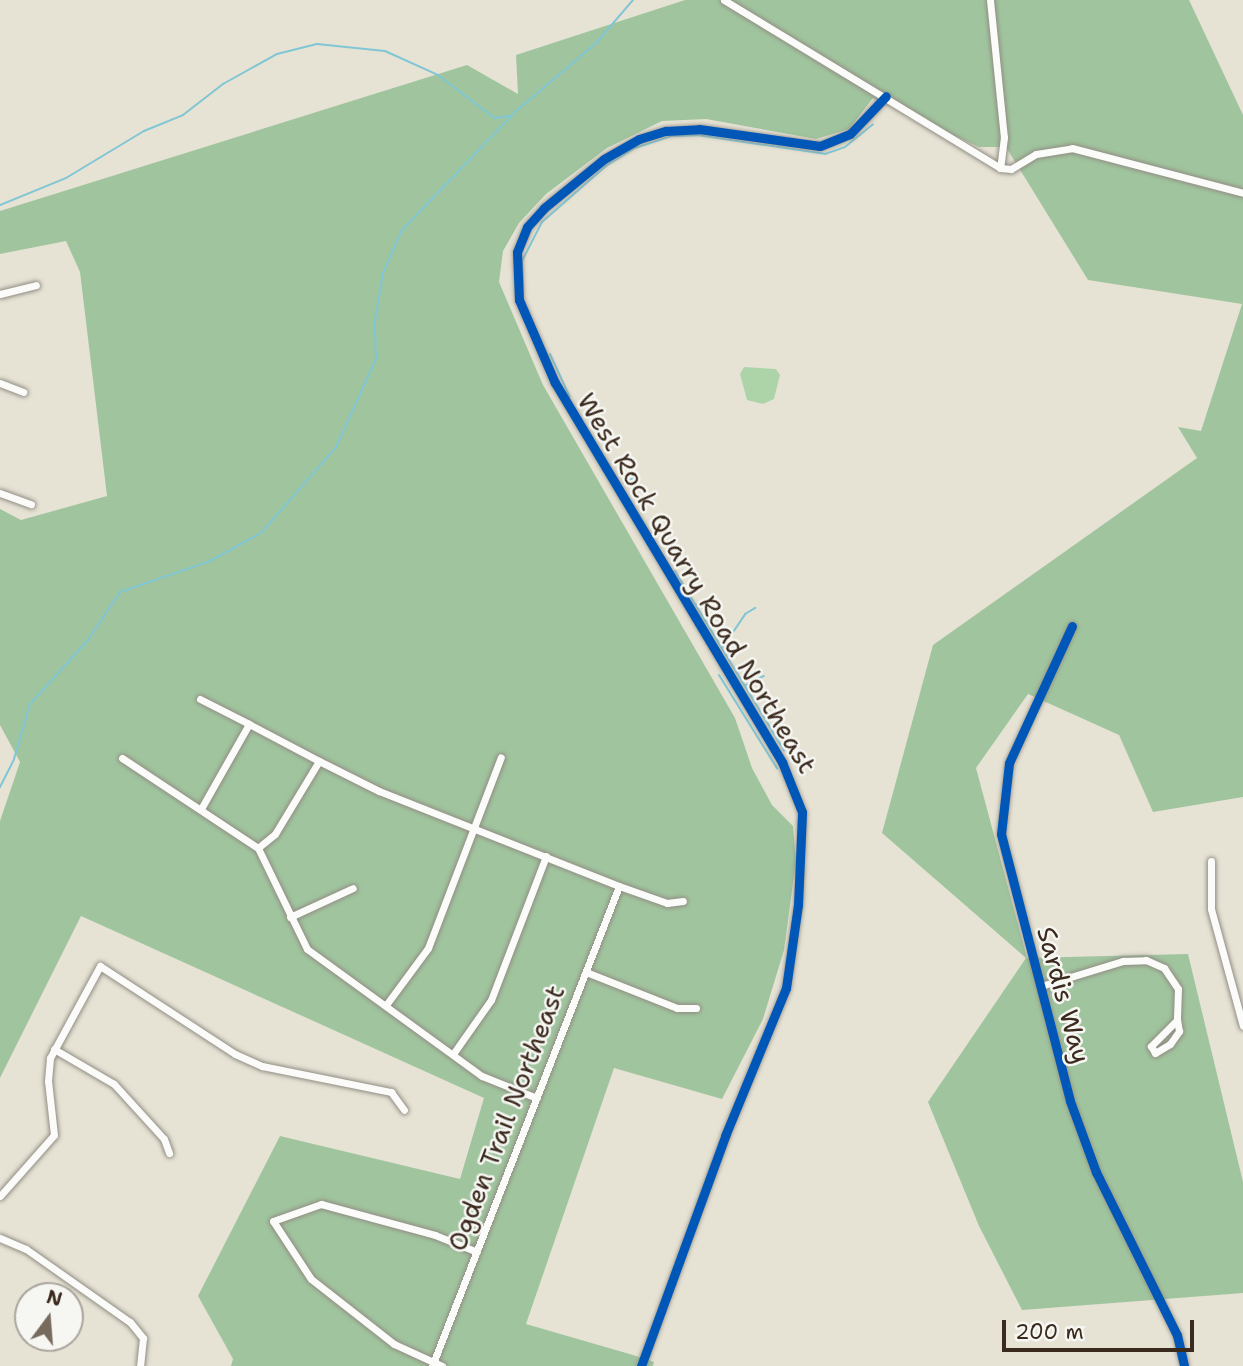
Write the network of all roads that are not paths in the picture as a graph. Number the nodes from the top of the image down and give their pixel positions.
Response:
1 (723, 0) edge
2 (990, 0) edge
3 (886, 96) junction
4 (1000, 168) junction
5 (1243, 193) edge
6 (36, 285) dead end
7 (0, 294) edge
8 (0, 383) edge
9 (23, 392) dead end
10 (0, 493) edge
11 (31, 504) dead end
12 (1072, 626) dead end
13 (200, 699) dead end
14 (249, 724) junction
15 (501, 757) dead end
16 (122, 758) dead end
17 (319, 761) junction
18 (201, 809) junction
19 (476, 827) junction
20 (258, 848) junction
21 (546, 856) junction
22 (1211, 861) dead end
23 (619, 886) junction
24 (353, 888) dead end
25 (683, 901) dead end
26 (290, 917) junction
27 (586, 972) junction
28 (1041, 986) junction
29 (386, 1005) junction
30 (696, 1008) dead end
31 (1177, 1020) junction
32 (1243, 1026) edge
33 (54, 1049) junction
34 (453, 1054) junction
35 (537, 1098) junction
36 (404, 1110) dead end
37 (169, 1153) dead end
38 (0, 1196) edge
39 (0, 1238) edge
40 (477, 1251) junction
41 (433, 1364) edge
42 (141, 1366) edge
43 (442, 1366) edge
44 (642, 1366) edge
45 (1184, 1366) edge

1 - 3 street
2 - 4 street
3 - 4 street
3 - 44 street, West Rock Quarry Road Northeast
4 - 5 street
6 - 7 street
8 - 9 street
10 - 11 street
12 - 28 street, Sardis Way
13 - 14 street
14 - 17 street
14 - 18 street
15 - 19 street
16 - 18 street
17 - 19 street
17 - 20 street
18 - 20 street
19 - 21 street
19 - 29 street
20 - 26 street
21 - 23 street
21 - 34 street
22 - 32 street
23 - 25 street
23 - 27 street, Ogden Trail Northeast
24 - 26 street
26 - 29 street
27 - 30 street
27 - 35 street, Ogden Trail Northeast
28 - 31 street
28 - 45 street, Sardis Way
29 - 34 street
31 - 31 street
33 - 36 street
33 - 37 street
33 - 38 street
34 - 35 street
35 - 40 street, Ogden Trail Northeast
39 - 42 street
40 - 41 street, Ogden Trail Northeast
40 - 41 street
41 - 43 street

